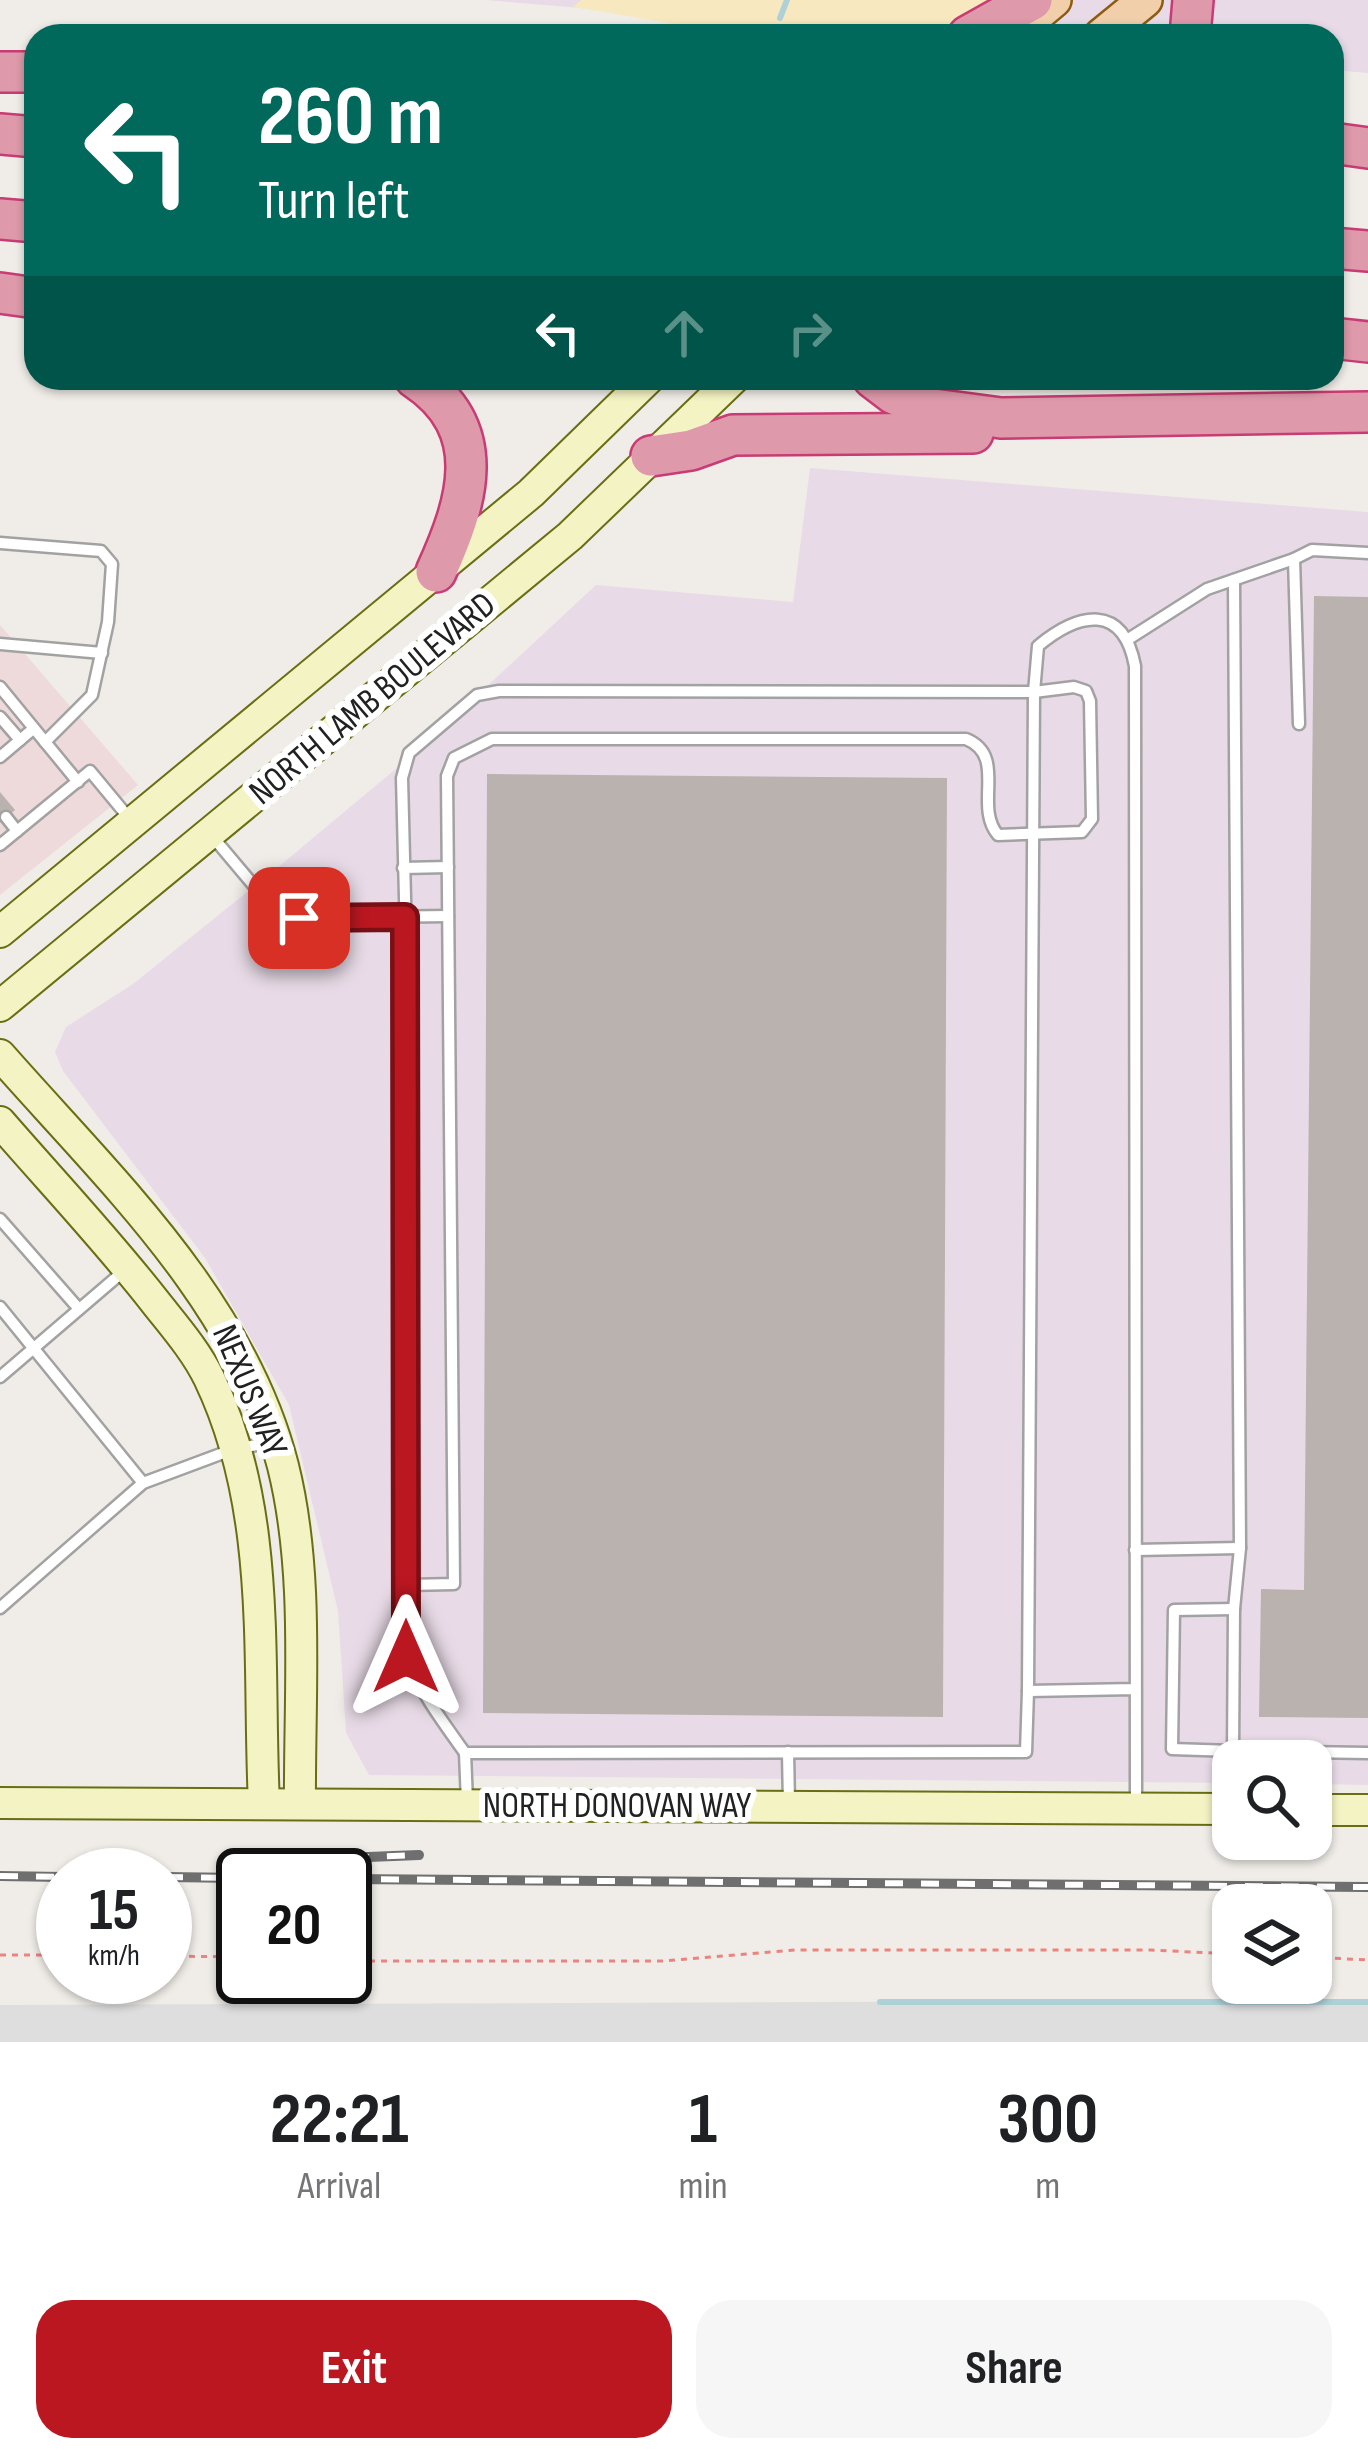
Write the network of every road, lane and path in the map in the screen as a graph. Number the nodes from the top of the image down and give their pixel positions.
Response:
1 (1032, 0) edge
2 (1054, 0) edge
3 (1145, 0) edge
4 (989, 24) edge
5 (1025, 24) edge
6 (1116, 24) edge
7 (432, 390) edge
8 (637, 390) edge
9 (721, 390) edge
10 (889, 390) edge
11 (1368, 412) edge
12 (1000, 418) junction
13 (652, 456) junction
14 (0, 543) edge
15 (1368, 553) edge
16 (1294, 559) junction
17 (436, 572) junction
18 (1234, 580) junction
19 (1130, 638) junction
20 (0, 644) edge
21 (102, 653) junction
22 (0, 687) edge
23 (1034, 692) junction
24 (0, 717) edge
25 (1299, 724) dead end
26 (33, 729) junction
27 (0, 738) edge
28 (20, 740) junction
29 (45, 742) junction
30 (4, 753) edge
31 (78, 782) junction
32 (6, 817) dead end
33 (133, 822) junction
34 (17, 831) junction
35 (210, 834) junction
36 (1033, 834) junction
37 (0, 845) edge
38 (448, 867) junction
39 (403, 868) junction
40 (448, 916) junction
41 (405, 917) junction
42 (0, 932) edge
43 (0, 1006) edge
44 (0, 1055) edge
45 (0, 1122) edge
46 (0, 1219) edge
47 (127, 1268) junction
48 (0, 1307) edge
49 (79, 1309) junction
50 (34, 1348) junction
51 (0, 1377) edge
52 (275, 1442) junction
53 (234, 1449) junction
54 (142, 1483) junction
55 (1240, 1548) junction
56 (1135, 1550) junction
57 (407, 1585) junction
58 (0, 1608) edge
59 (1234, 1609) junction
60 (1135, 1689) junction
61 (1028, 1690) junction
62 (1233, 1740) edge
63 (1212, 1751) edge
64 (788, 1752) junction
65 (1332, 1752) edge
66 (465, 1753) junction
67 (1368, 1753) edge
68 (0, 1803) edge
69 (264, 1804) junction
70 (300, 1804) junction
71 (468, 1805) junction
72 (789, 1807) junction
73 (1136, 1809) junction
74 (1212, 1809) edge
75 (1332, 1810) edge
76 (1368, 1810) edge
77 (1212, 1953) edge
78 (0, 1955) edge
79 (36, 1955) edge
80 (1332, 1958) edge
81 (1368, 1960) edge
82 (372, 1961) edge

1 - 4 highway
2 - 5 main road
3 - 6 main road
7 - 17 highway
8 - 17 street, NORTH LAMB BOULEVARD
9 - 13 street, NORTH LAMB BOULEVARD
10 - 12 highway
11 - 12 highway
12 - 13 highway
13 - 35 street, NORTH LAMB BOULEVARD
14 - 21 lane
15 - 16 lane
16 - 18 lane
16 - 25 lane
17 - 33 street, NORTH LAMB BOULEVARD
18 - 19 lane
18 - 55 lane
19 - 23 lane
19 - 56 lane
20 - 21 lane
21 - 29 lane
22 - 26 lane
23 - 36 lane
23 - 36 lane
23 - 39 lane
24 - 28 lane
26 - 28 lane
26 - 29 lane
27 - 30 lane
28 - 30 lane
29 - 31 lane
31 - 33 lane
31 - 34 lane
32 - 34 lane
33 - 42 street, NORTH LAMB BOULEVARD
34 - 37 lane
35 - 41 lane
35 - 43 street, NORTH LAMB BOULEVARD
36 - 38 lane
36 - 61 lane
38 - 39 lane
38 - 40 lane
39 - 41 lane
40 - 41 lane
40 - 57 lane
41 - 57 lane
44 - 52 street, NEXUS WAY
45 - 47 street, NEXUS WAY
46 - 49 lane
47 - 49 lane
47 - 53 street, NEXUS WAY
48 - 50 lane
49 - 50 lane
50 - 51 lane
50 - 54 lane
52 - 53 lane
52 - 70 street, NEXUS WAY
53 - 54 lane
53 - 69 street, NEXUS WAY
54 - 58 lane
55 - 56 lane
55 - 59 lane
56 - 60 lane
57 - 66 lane
59 - 62 lane
59 - 63 lane
60 - 61 lane
60 - 73 lane
61 - 64 lane
64 - 66 lane
64 - 72 lane
65 - 67 lane
66 - 71 lane
68 - 69 street, NORTH DONOVAN WAY
69 - 70 street, NORTH DONOVAN WAY
70 - 71 street, NORTH DONOVAN WAY
71 - 72 street, NORTH DONOVAN WAY
72 - 73 street, NORTH DONOVAN WAY
73 - 74 street, NORTH DONOVAN WAY
75 - 76 street
77 - 82 path
78 - 79 path
80 - 81 path

